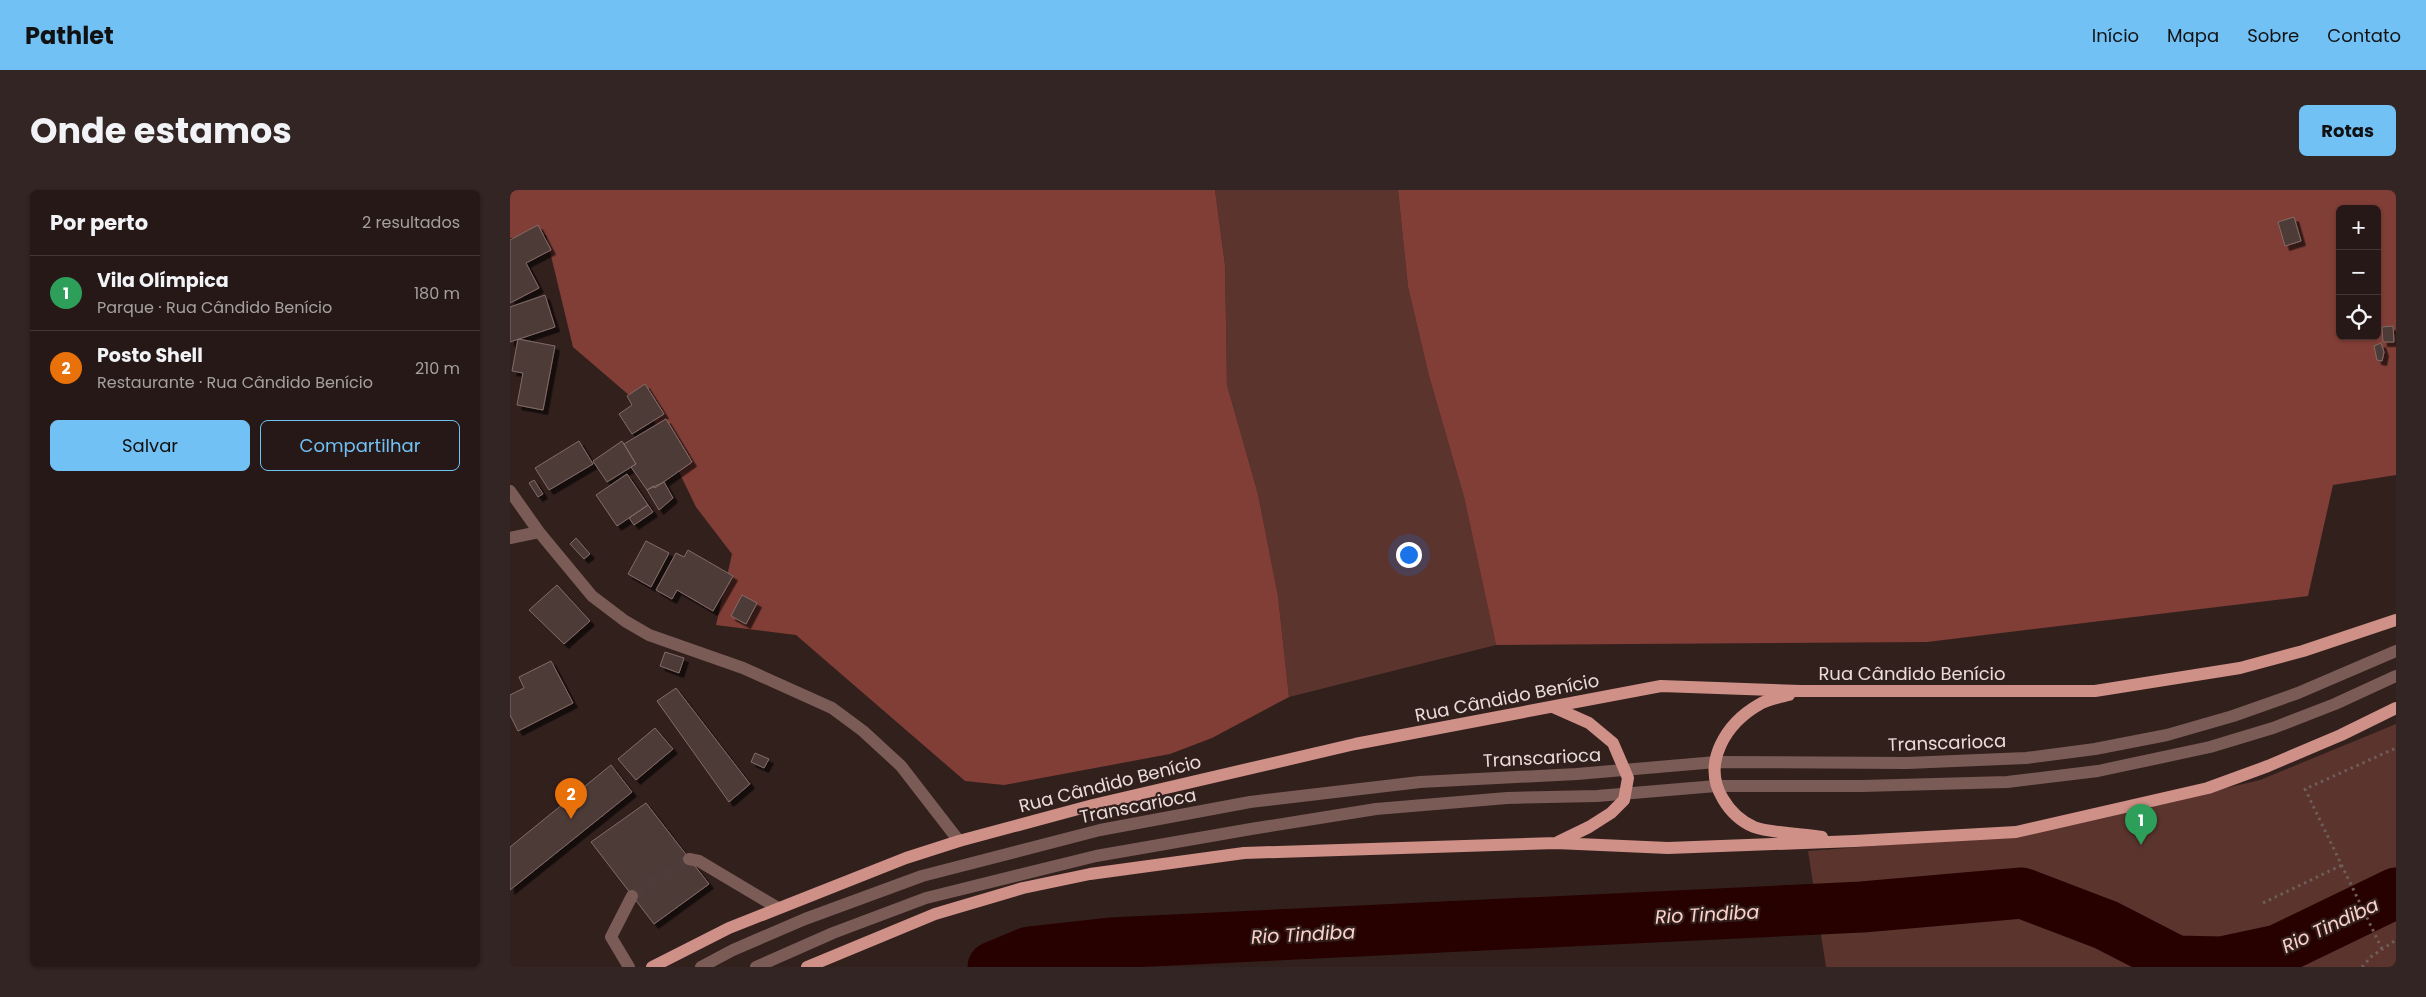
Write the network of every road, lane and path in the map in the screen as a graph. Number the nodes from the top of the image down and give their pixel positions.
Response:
1 (510, 491) edge
2 (539, 532) junction
3 (510, 538) edge
4 (2396, 620) edge
5 (2396, 652) edge
6 (2396, 676) edge
7 (1801, 691) junction
8 (1553, 707) junction
9 (2396, 708) edge
10 (2396, 748) edge
11 (1716, 762) junction
12 (1627, 770) junction
13 (1716, 786) junction
14 (1626, 793) junction
15 (959, 841) junction
16 (1855, 841) junction
17 (1556, 843) junction
18 (689, 858) dead end
19 (2342, 865) junction
20 (632, 896) tunnel mouth
21 (2263, 903) dead end
22 (778, 908) junction
23 (2396, 940) edge
24 (2382, 949) junction
25 (629, 967) edge
26 (652, 967) edge
27 (701, 967) edge
28 (756, 967) edge
29 (807, 967) edge
30 (2362, 967) edge

1 - 2 street
2 - 3 street
2 - 15 street
4 - 7 main road, Rua Cândido Benício
5 - 11 street, Transcarioca
6 - 13 street
7 - 8 main road, Rua Cândido Benício
7 - 11 main road
8 - 12 main road
8 - 15 main road, Rua Cândido Benício
9 - 16 main road
10 - 19 path
11 - 12 street, Transcarioca
11 - 13 main road
12 - 14 main road
12 - 27 street, Transcarioca
13 - 14 street
13 - 16 main road
14 - 17 main road
14 - 28 street
15 - 22 main road, Rua Cândido Benício
16 - 17 main road
17 - 29 main road
18 - 22 street
19 - 21 path
19 - 24 path
20 - 25 street
22 - 26 main road, Rua Cândido Benício
23 - 24 path
24 - 30 path

